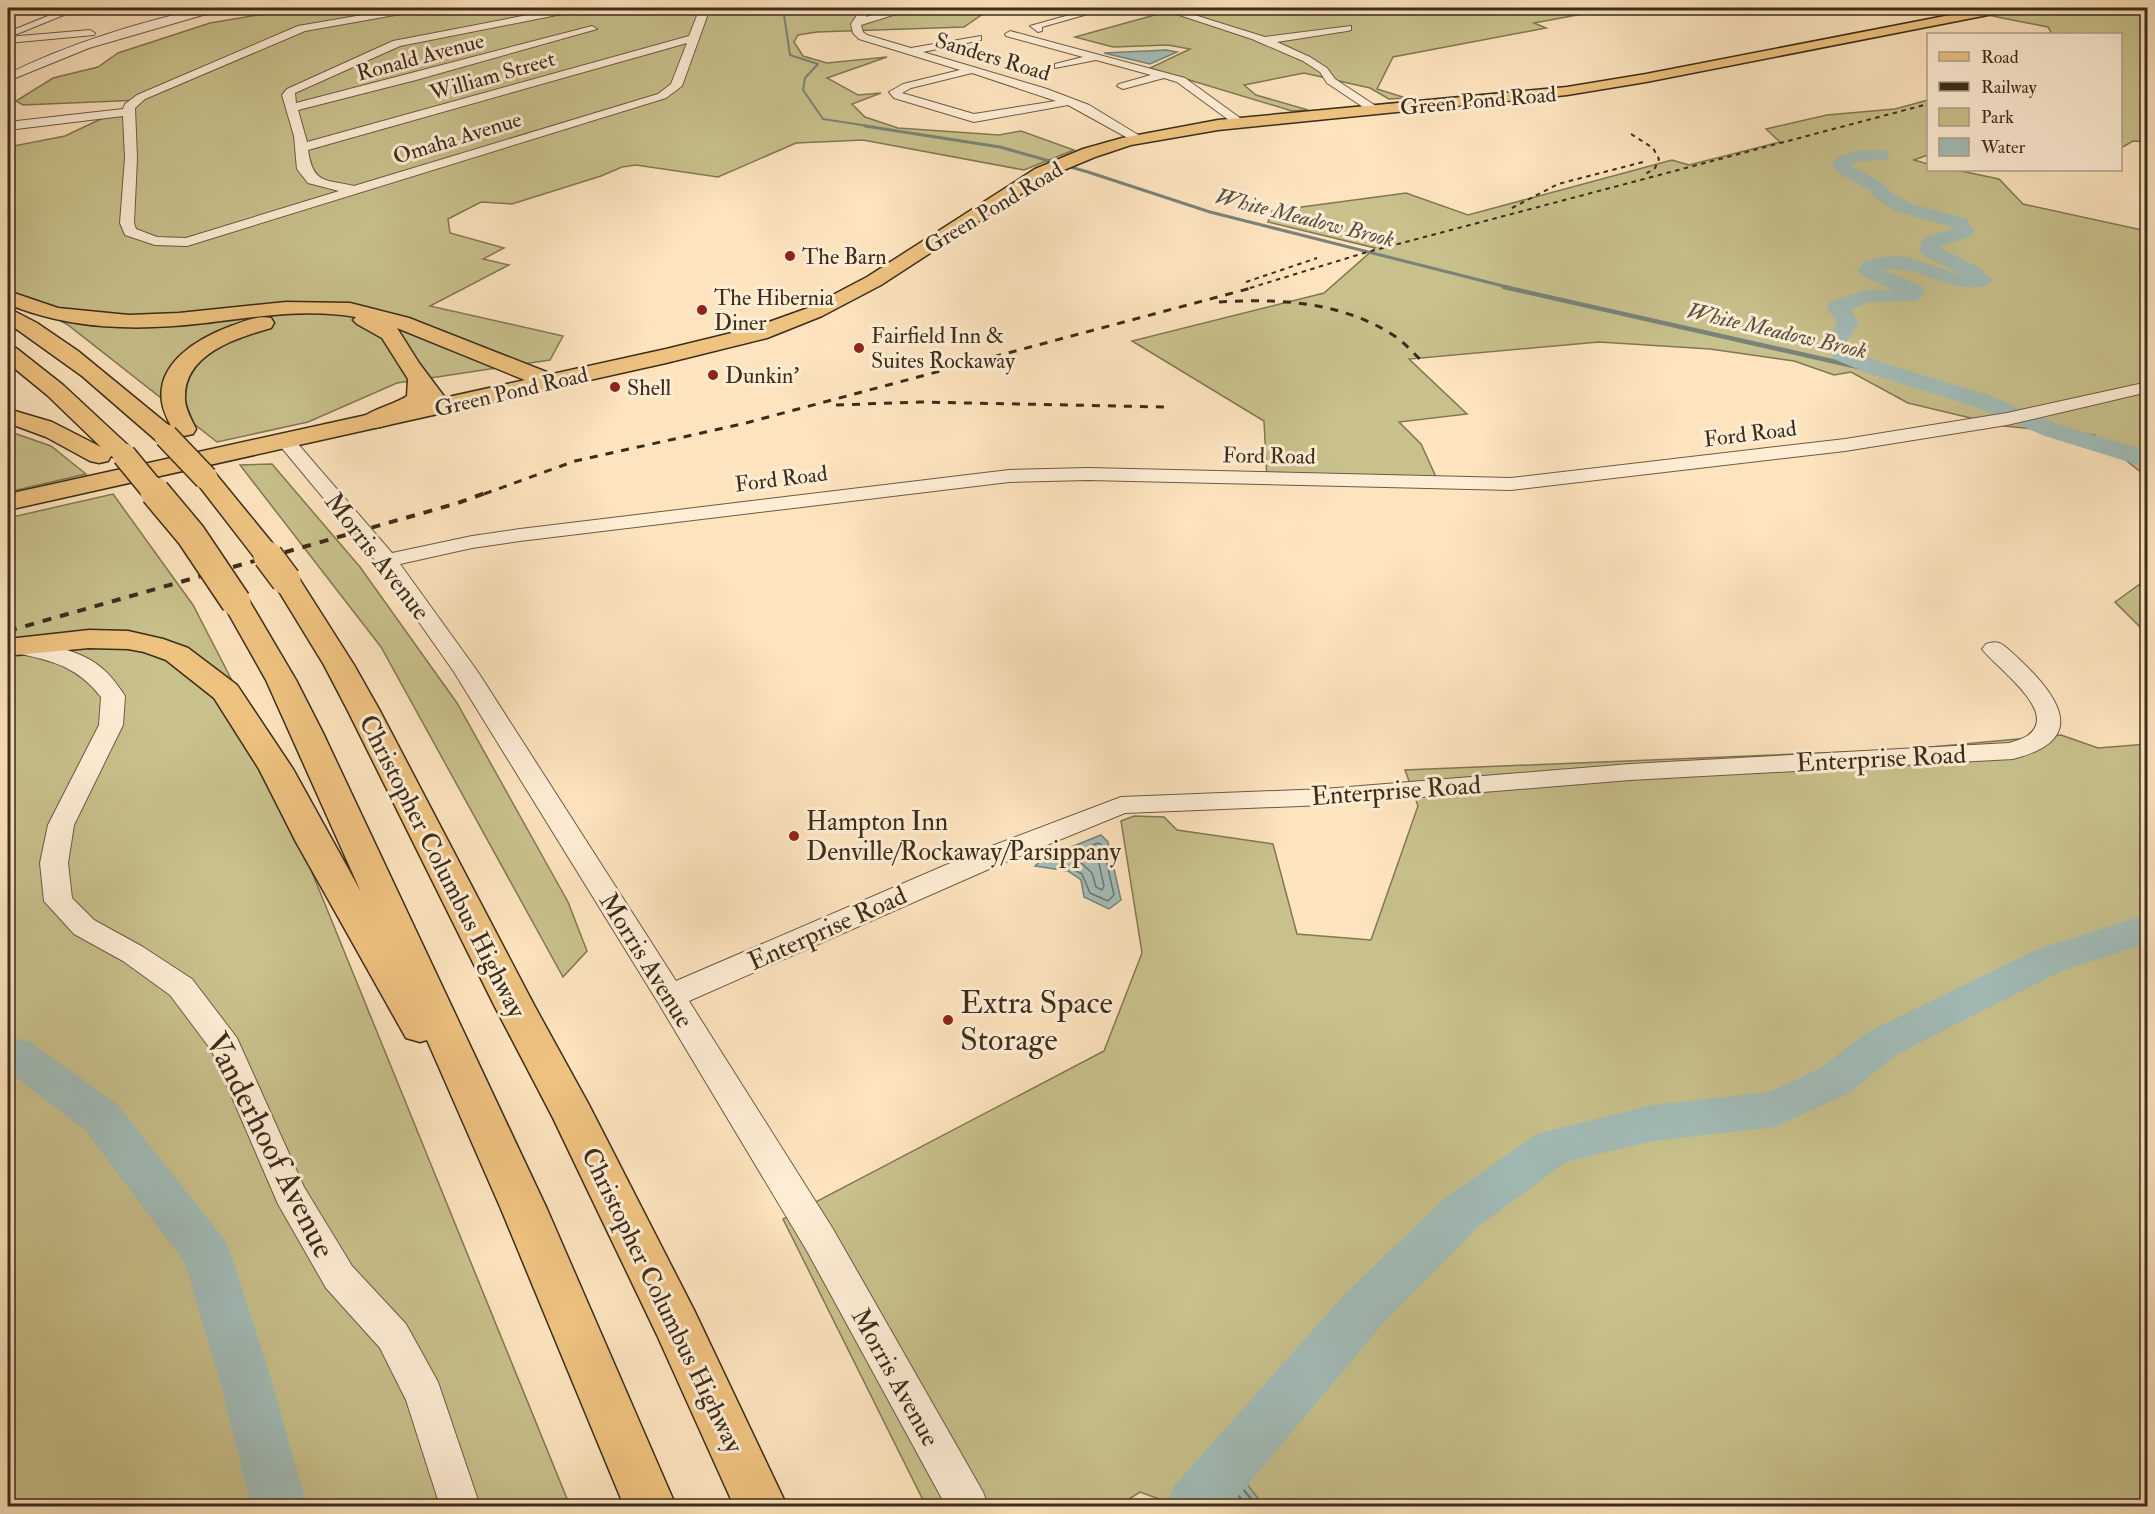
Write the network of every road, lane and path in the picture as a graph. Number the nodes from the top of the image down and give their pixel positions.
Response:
1 (76, 8) edge
2 (222, 8) edge
3 (417, 8) edge
4 (532, 8) edge
5 (577, 8) edge
6 (705, 8) edge
7 (867, 8) edge
8 (906, 8) edge
9 (1104, 8) edge
10 (1163, 8) edge
11 (2003, 8) edge
12 (552, 13) junction
13 (161, 22) junction
14 (857, 23) junction
15 (1347, 28) dead end
16 (1038, 29) dead end
17 (8, 34) edge
18 (1010, 34) dead end
19 (694, 38) junction
20 (977, 38) dead end
21 (8, 40) edge
22 (1266, 40) junction
23 (1036, 41) junction
24 (1006, 48) dead end
25 (909, 51) junction
26 (1096, 57) junction
27 (1059, 66) dead end
28 (972, 69) junction
29 (1164, 75) junction
30 (8, 78) edge
31 (1123, 86) dead end
32 (1069, 101) junction
33 (290, 108) junction
34 (1384, 109) junction
35 (129, 112) junction
36 (1241, 123) junction
37 (8, 126) edge
38 (1138, 139) junction
39 (300, 148) junction
40 (352, 190) junction
41 (8, 297) edge
42 (8, 314) edge
43 (8, 353) edge
44 (419, 379) junction
45 (550, 382) junction
46 (2148, 387) edge
47 (440, 407) junction
48 (8, 416) edge
49 (370, 422) junction
50 (175, 433) junction
51 (285, 441) junction
52 (112, 455) junction
53 (8, 502) edge
54 (387, 560) junction
55 (12, 646) edge
56 (1994, 649) dead end
57 (670, 996) junction
58 (524, 1209) junction
59 (460, 1506) edge
60 (650, 1506) edge
61 (761, 1506) edge
62 (968, 1506) edge

1 - 17 street
2 - 13 street
3 - 35 street
4 - 12 street
5 - 12 street
6 - 19 street, Omaha Avenue
7 - 14 street
8 - 14 street
9 - 16 street
10 - 22 street
11 - 34 main road, Green Pond Road
12 - 33 street
12 - 33 street, Ronald Avenue
13 - 21 street
13 - 30 street
14 - 25 street, Sanders Road
15 - 22 street
18 - 23 street
19 - 39 street, William Street
19 - 40 street, Omaha Avenue
20 - 25 street
22 - 34 street
23 - 24 street
23 - 26 street
25 - 28 street, Sanders Road
26 - 27 street
26 - 29 street
28 - 32 street, Sanders Road
28 - 32 street
29 - 31 street
29 - 36 street
32 - 38 street, Sanders Road
33 - 39 street
34 - 36 main road, Green Pond Road
35 - 37 street
35 - 40 street, Omaha Avenue
36 - 38 main road, Green Pond Road
38 - 45 main road, Green Pond Road
39 - 40 street
41 - 45 main road
42 - 50 main road, Christopher Columbus Highway
43 - 52 main road
44 - 47 main road
44 - 49 main road
44 - 50 main road
45 - 47 main road, Green Pond Road
46 - 54 street, Ford Road
47 - 49 main road, Green Pond Road
48 - 52 main road
49 - 51 main road, Green Pond Road
50 - 61 main road, Christopher Columbus Highway, bridge
51 - 53 main road, Green Pond Road
51 - 54 street, Morris Avenue
52 - 58 main road, bridge
54 - 57 street, Morris Avenue
55 - 58 main road
55 - 59 street, Vanderhoof Avenue
56 - 57 street, Enterprise Road
57 - 62 street, Morris Avenue
58 - 60 main road

